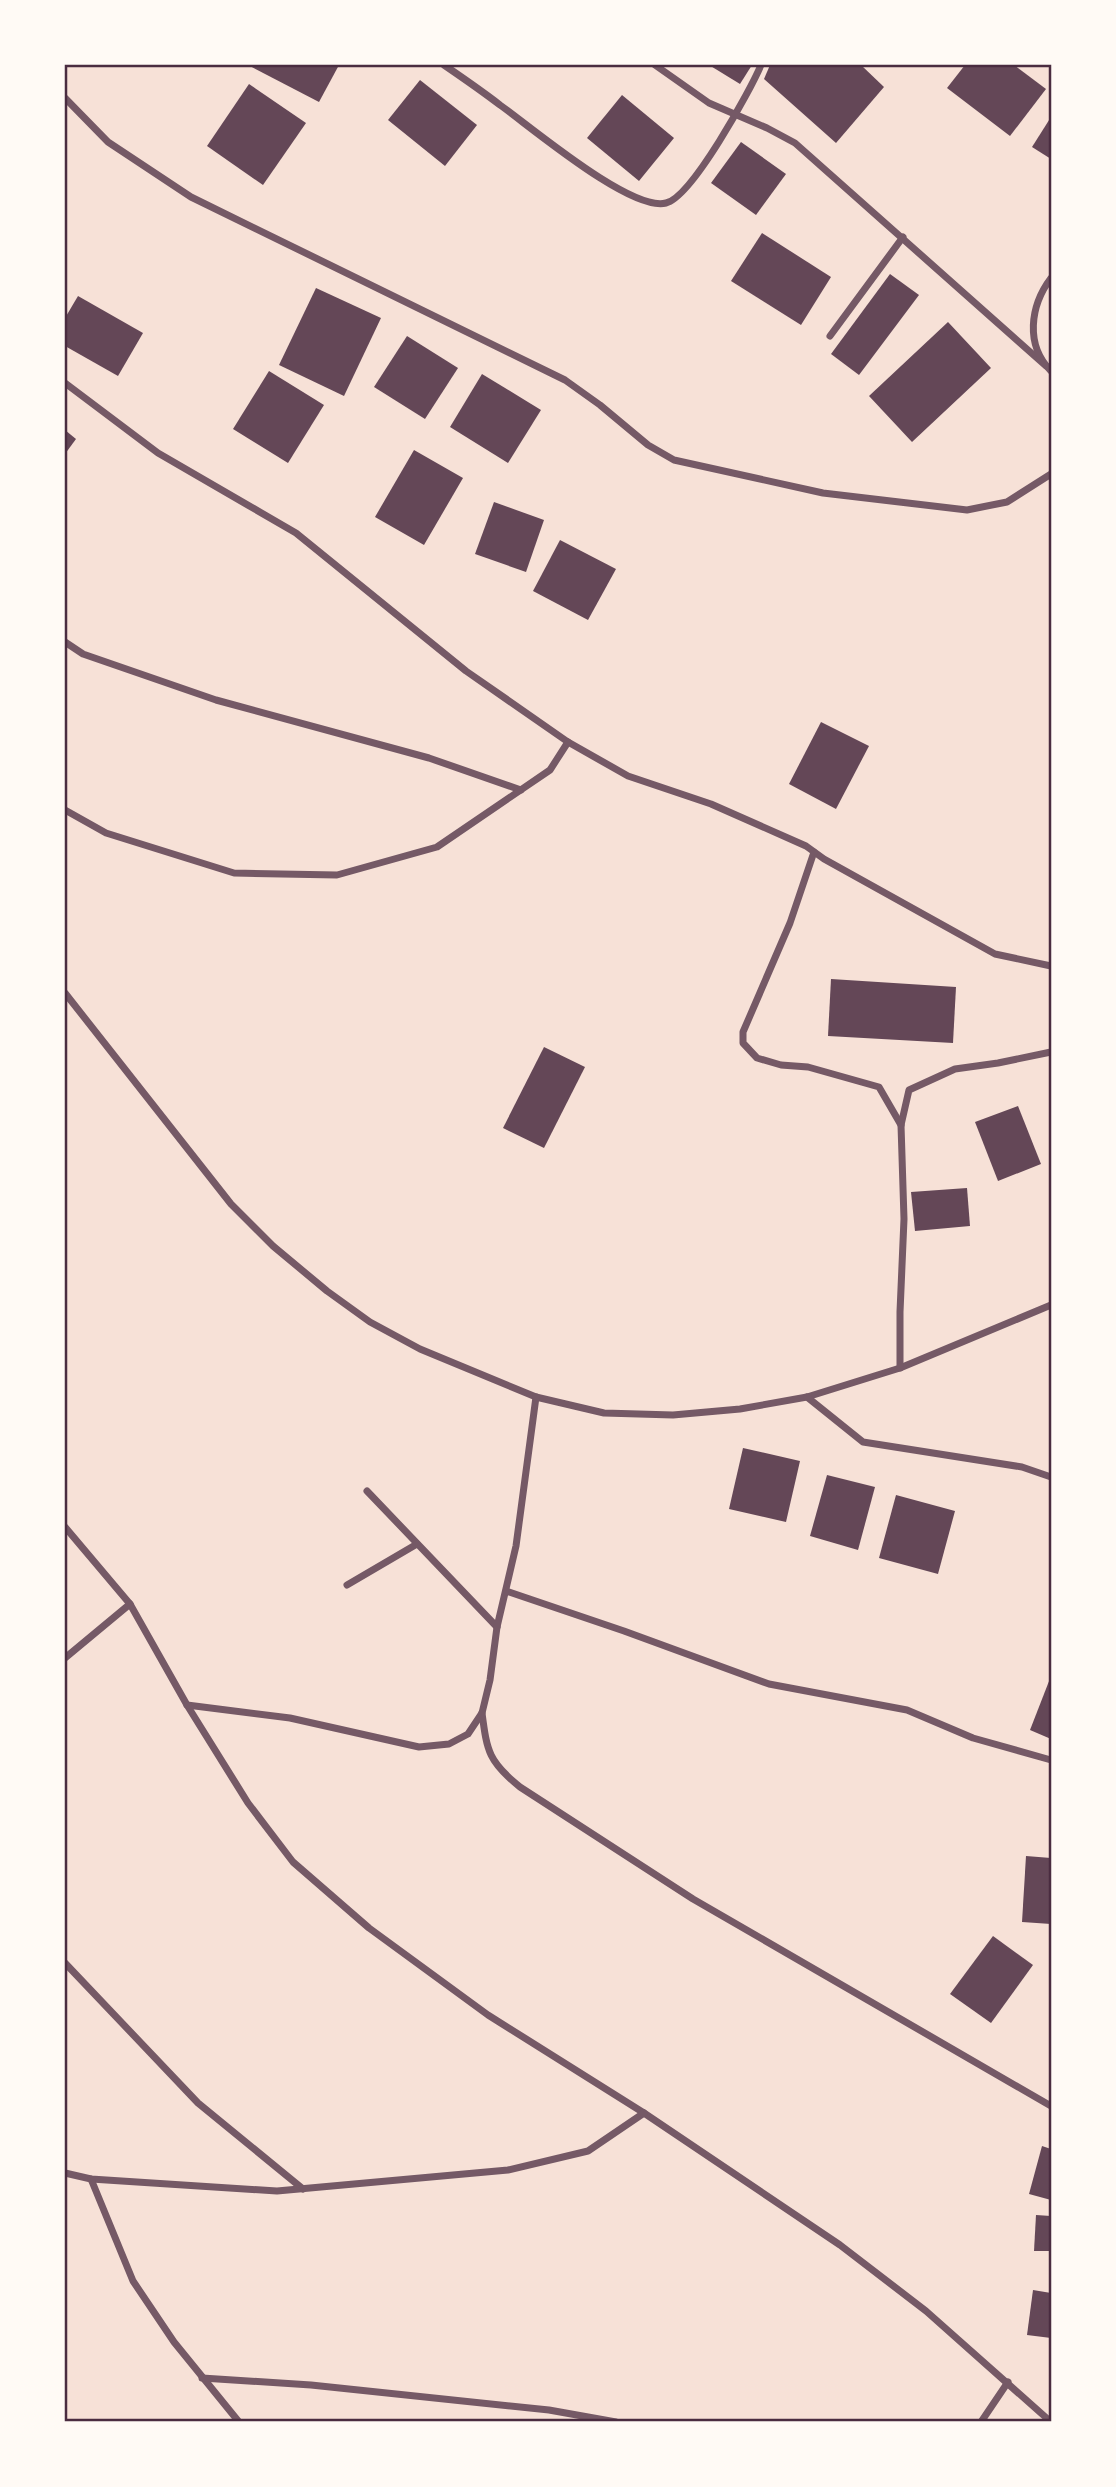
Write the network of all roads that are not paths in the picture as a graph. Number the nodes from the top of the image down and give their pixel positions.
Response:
1 (444, 65) edge
2 (655, 65) edge
3 (761, 65) edge
4 (65, 98) edge
5 (737, 115) junction
6 (903, 237) junction
7 (1051, 278) edge
8 (830, 336) dead end
9 (1049, 369) edge
10 (65, 383) edge
11 (1051, 474) edge
12 (65, 642) edge
13 (568, 742) junction
14 (520, 790) junction
15 (65, 810) edge
16 (814, 852) junction
17 (1051, 966) edge
18 (65, 993) edge
19 (1051, 1052) edge
20 (901, 1125) junction
21 (1051, 1305) edge
22 (900, 1367) junction
23 (536, 1397) junction
24 (807, 1397) junction
25 (1051, 1477) edge
26 (367, 1491) dead end
27 (65, 1527) edge
28 (417, 1544) junction
29 (347, 1585) dead end
30 (506, 1591) junction
31 (130, 1604) junction
32 (497, 1627) junction
33 (65, 1658) edge
34 (187, 1705) junction
35 (482, 1713) junction
36 (1051, 1760) edge
37 (65, 1963) edge
38 (1051, 2106) edge
39 (644, 2113) junction
40 (65, 2173) edge
41 (91, 2179) junction
42 (303, 2189) junction
43 (202, 2378) junction
44 (1008, 2382) junction
45 (239, 2422) edge
46 (616, 2422) edge
47 (981, 2422) edge
48 (1051, 2422) edge

1 - 5 street
2 - 5 street
3 - 5 street
4 - 11 street
5 - 6 street
6 - 8 street
6 - 9 street
7 - 9 street
10 - 13 street
12 - 14 street
13 - 14 street
13 - 16 street
14 - 15 street
16 - 17 street
16 - 20 street
18 - 23 street
19 - 20 street
20 - 22 street
21 - 22 street
22 - 24 street
23 - 24 street
23 - 30 street
24 - 25 street
26 - 28 street
27 - 31 street
28 - 29 street
28 - 32 street
30 - 32 street
30 - 36 street
31 - 33 street
31 - 34 street
32 - 35 street
34 - 35 street
34 - 39 street
35 - 38 street
37 - 42 street
39 - 42 street
39 - 44 street
40 - 41 street
41 - 42 street
41 - 43 street
43 - 45 street
43 - 46 street
44 - 47 street
44 - 48 street

